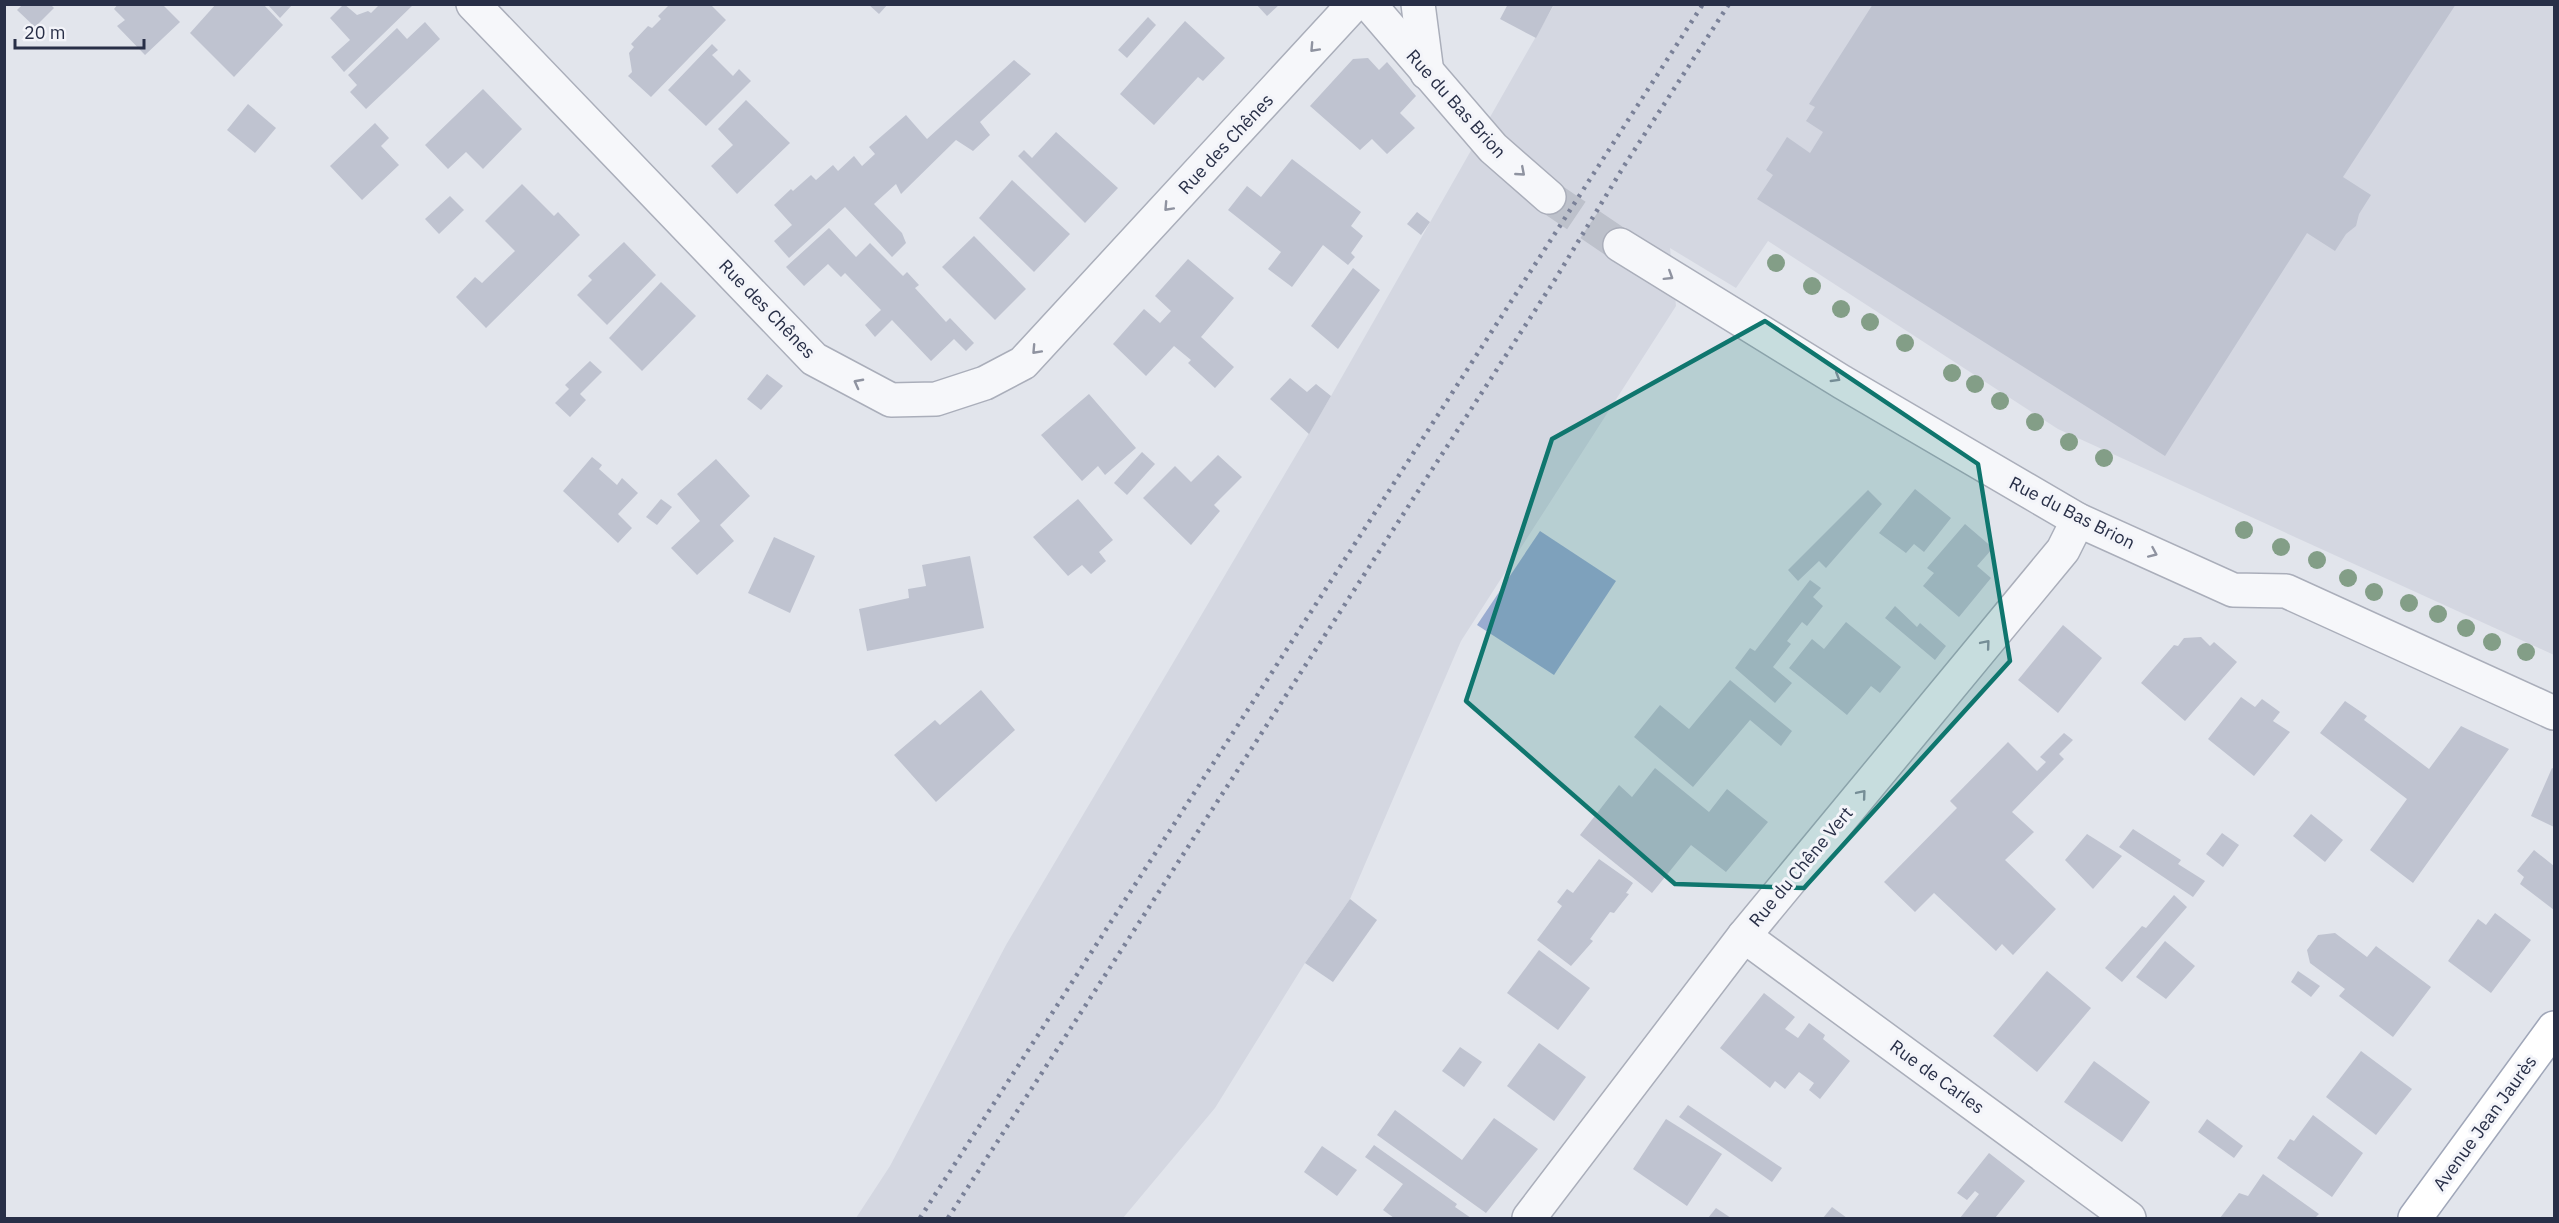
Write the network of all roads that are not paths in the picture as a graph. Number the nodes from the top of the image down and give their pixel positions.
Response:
1 (473, 4) edge
2 (1354, 4) edge
3 (1370, 4) edge
4 (1419, 4) edge
5 (1427, 73) junction
6 (1549, 197) tunnel mouth
7 (1620, 245) tunnel mouth
8 (2078, 520) junction
9 (2554, 713) edge
10 (1744, 936) junction
11 (2554, 1028) edge
12 (1529, 1218) edge
13 (2129, 1218) edge
14 (2415, 1218) edge

2 -> 1 street, Rue des Chênes
3 - 5 street, Rue du Bas Brion
4 - 5 street
5 -> 6 street, Rue du Bas Brion
7 -> 8 street, Rue du Bas Brion
8 -> 9 street, Rue du Bas Brion
10 -> 8 street, Rue du Chêne Vert
10 - 12 street, Rue du Chêne Vert
10 - 13 street, Rue de Carles
11 - 14 main road, Avenue Jean Jaurès

